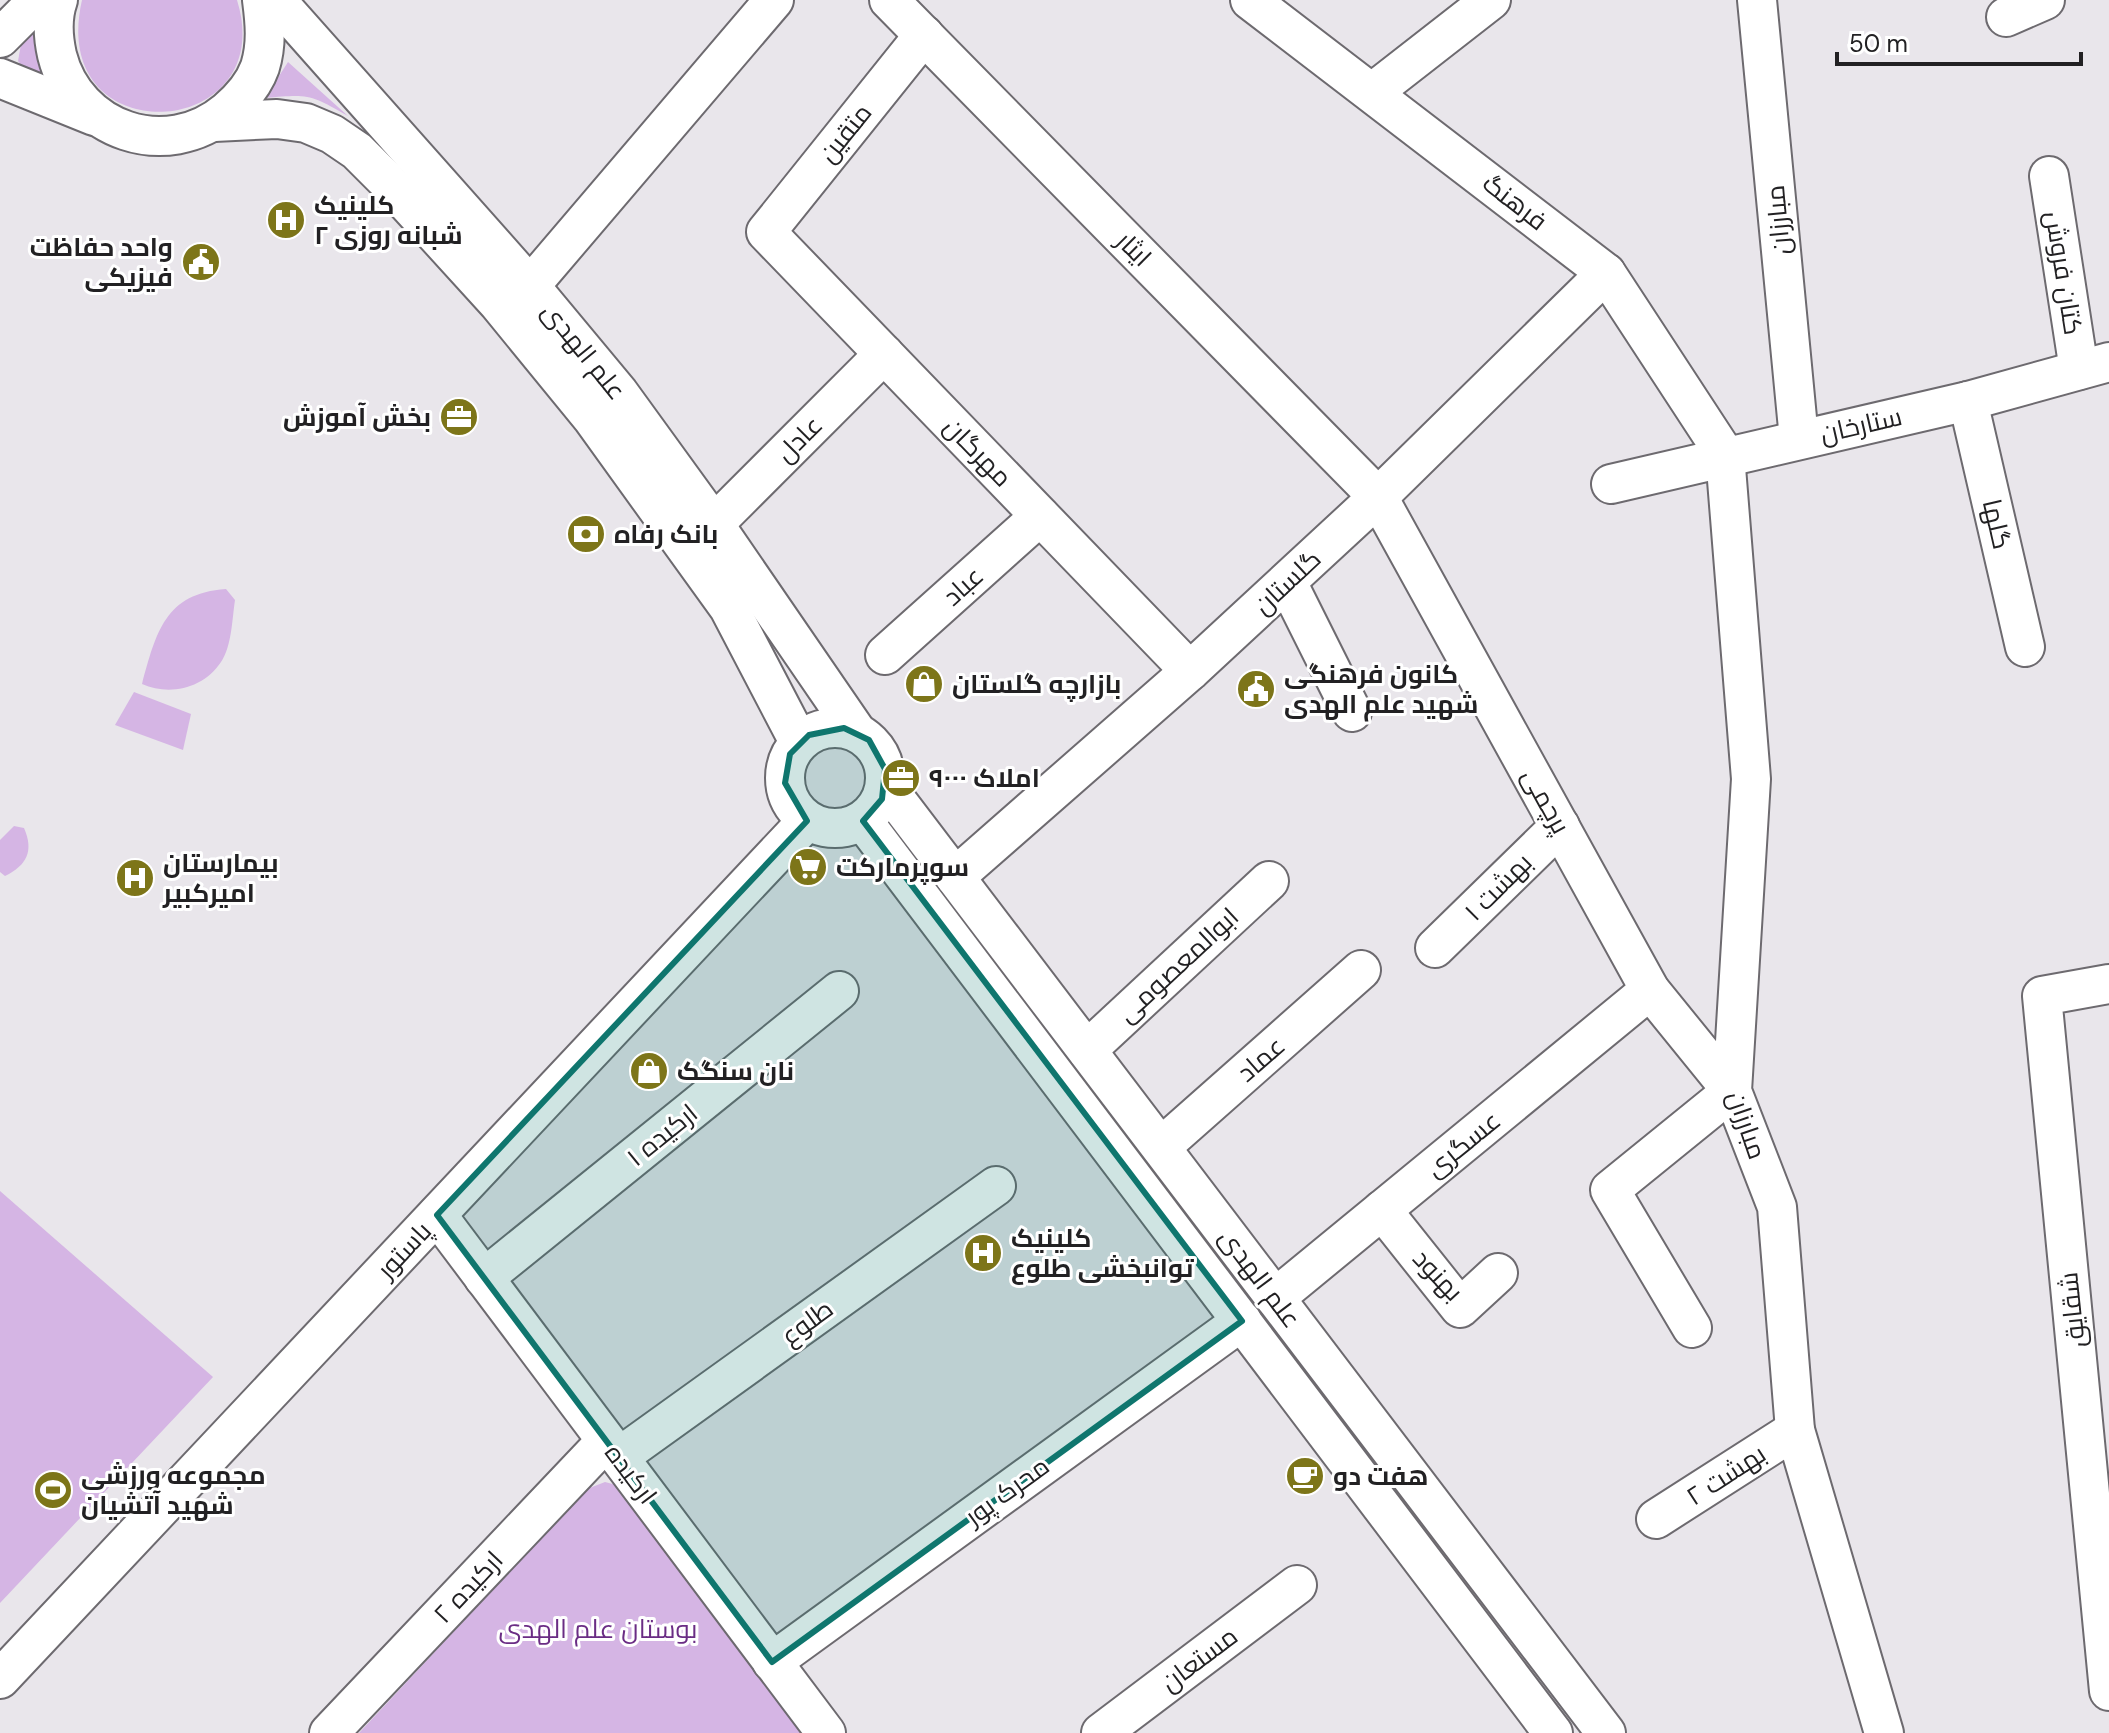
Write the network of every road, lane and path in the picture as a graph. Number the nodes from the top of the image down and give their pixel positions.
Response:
1 (38, 0) edge
2 (58, 0) edge
3 (262, 0) edge
4 (276, 0) edge
5 (774, 0) edge
6 (889, 0) edge
7 (1491, 0) edge
8 (1757, 0) edge
9 (2045, 0) edge
10 (1265, 4) edge
11 (2006, 17) dead end
12 (924, 35) junction
13 (0, 38) edge
14 (0, 78) edge
15 (1373, 92) junction
16 (101, 120) junction
17 (214, 122) junction
18 (2049, 176) dead end
19 (766, 232) joint
20 (1606, 273) junction
21 (530, 286) junction
22 (884, 354) junction
23 (2094, 366) edge
24 (1968, 401) junction
25 (1799, 439) junction
26 (1725, 455) junction
27 (1611, 484) dead end
28 (1378, 497) junction
29 (1040, 516) junction
30 (714, 524) junction
31 (1287, 582) junction
32 (2025, 647) dead end
33 (885, 655) dead end
34 (1190, 671) junction
35 (1352, 712) dead end
36 (856, 731) junction
37 (799, 742) junction
38 (885, 785) junction
39 (807, 821) junction
40 (863, 821) junction
41 (1560, 826) junction
42 (955, 877) junction
43 (1269, 881) dead end
44 (1435, 948) dead end
45 (1361, 970) dead end
46 (2109, 984) edge
47 (1650, 990) junction
48 (839, 991) dead end
49 (1087, 1050) junction
50 (1732, 1091) junction
51 (1161, 1147) junction
52 (996, 1186) dead end
53 (1382, 1210) junction
54 (437, 1215) junction
55 (1498, 1273) dead end
56 (484, 1278) junction
57 (1275, 1298) junction
58 (1242, 1321) junction
59 (1692, 1328) dead end
60 (1795, 1430) junction
61 (613, 1449) junction
62 (1656, 1519) dead end
63 (1297, 1585) dead end
64 (772, 1662) junction
65 (0, 1679) edge
66 (2109, 1691) edge
67 (329, 1733) edge
68 (826, 1733) edge
69 (1101, 1733) edge
70 (1553, 1733) edge
71 (1606, 1733) edge
72 (1884, 1733) edge

1 - 13 street
2 - 16 street
3 - 17 street
4 - 21 street, علم الهدی
5 - 21 street
6 - 12 street, ایثار
7 - 15 street
8 - 25 street, مبارزان
9 - 11 street
10 - 15 street, فرهنگ
12 - 19 street, متقین
12 - 28 street, ایثار
14 - 16 street
15 - 20 street, فرهنگ
16 - 17 street
17 - 37 street, علم الهدی
18 - 23 street, کتان فروش
19 - 22 street, مهرگان
20 - 26 street, فرهنگ
20 - 28 street, گلستان
21 - 30 street, علم الهدی
22 - 29 street, مهرگان
22 - 30 street, عادل
23 - 24 street, ستارخان
24 - 25 street, ستارخان
24 - 32 street, گلها
25 - 26 street, ستارخان
26 - 27 street, ستارخان
26 - 50 street, مبارزان
28 - 31 street, گلستان
28 - 41 street, پرچمی
29 - 33 street, عباد
29 - 34 street, مهرگان
30 - 36 street, علم الهدی
31 - 34 street, گلستان
31 - 35 street
34 - 42 street, گلستان
36 - 37 street
36 - 38 street
37 - 39 street
38 - 40 street
38 - 42 street, علم الهدی
39 - 40 street
39 - 54 street, پاستور
40 - 58 street, علم الهدی
41 - 44 street, بهشت ۱
41 - 47 street, پرچمی
42 - 49 street, علم الهدی
43 - 49 street, ابوالمعصومی
45 - 51 street, عماد
46 - 66 street, شقایق
47 - 50 street, پرچمی
47 - 53 street, عسگری
48 - 56 street, ارکیده ١
49 - 51 street, علم الهدی
50 - 59 street
50 - 60 street, مبارزان
51 - 57 street, علم الهدی
52 - 61 street, طلوع
53 - 55 street, بهنود
53 - 57 street, عسگری
54 - 56 street, ارکیده
54 - 65 street, پاستور
56 - 61 street, ارکیده
57 - 71 street, علم الهدی
58 - 64 street, محرک پور
58 - 70 street, علم الهدی
60 - 62 street, بهشت ۲
60 - 72 street, مبارزان
61 - 64 street, ارکیده
61 - 67 street, ارکیده ۲
63 - 69 street, مستعان
64 - 68 street, ارکیده

